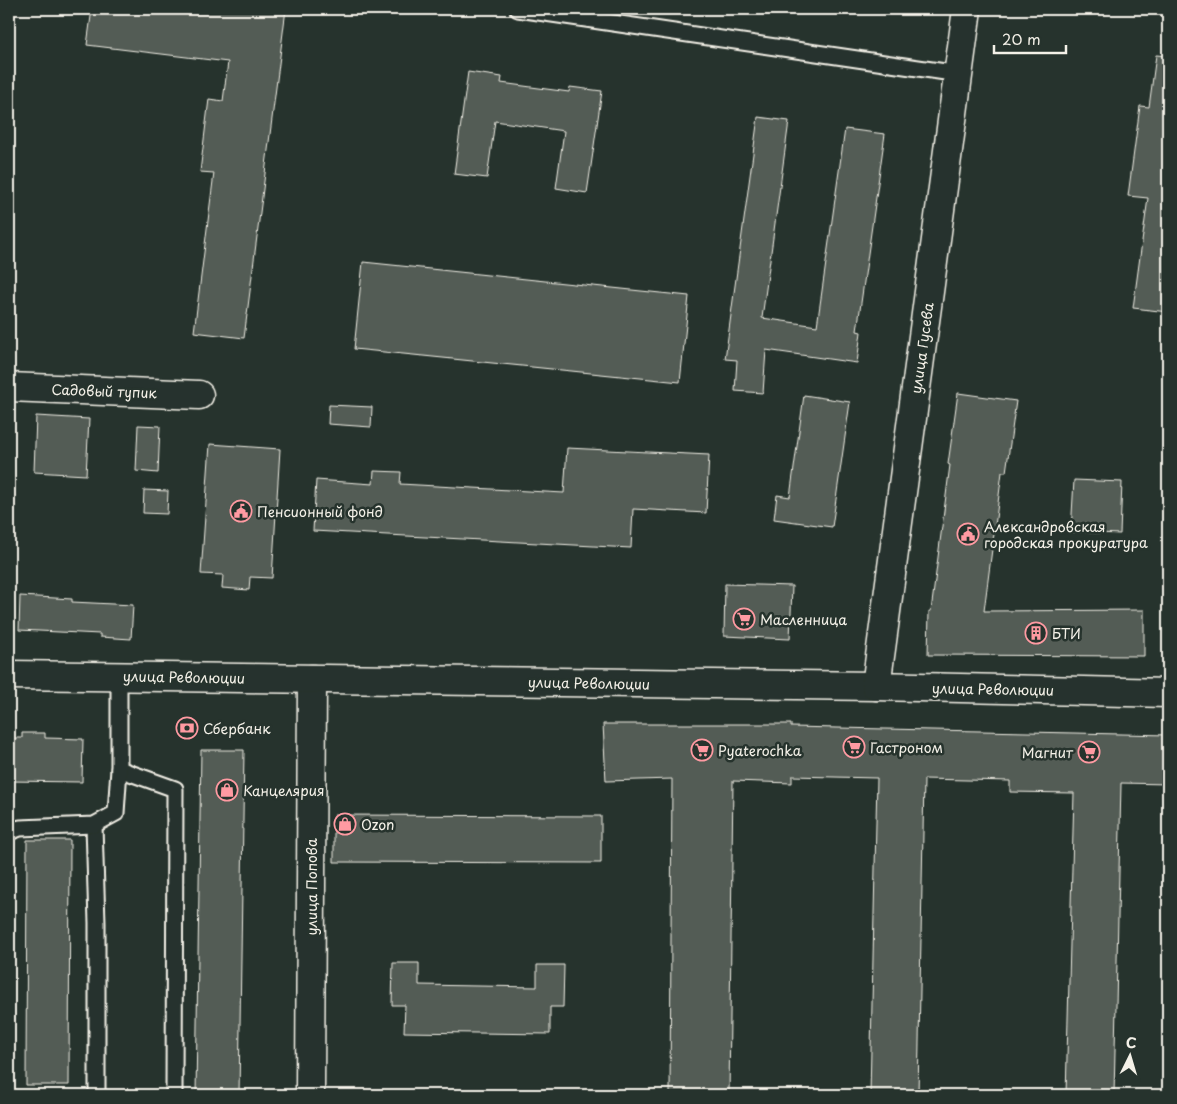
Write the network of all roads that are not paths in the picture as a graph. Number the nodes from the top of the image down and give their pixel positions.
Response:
1 (518, 9) edge
2 (967, 9) edge
3 (959, 74) junction
4 (9, 387) edge
5 (199, 395) dead end
6 (9, 675) edge
7 (119, 677) junction
8 (312, 679) junction
9 (876, 686) junction
10 (1168, 692) edge
11 (119, 769) junction
12 (94, 825) junction
13 (9, 832) edge
14 (97, 1095) edge
15 (174, 1095) edge
16 (310, 1095) edge

1 - 3 lane
2 - 3 street, улица Гусева
3 - 9 street, улица Гусева
4 - 5 street, Садовый тупик
6 - 7 street, улица Революции
7 - 8 street, улица Революции
7 - 11 lane
8 - 9 street, улица Революции
8 - 16 street, улица Попова
9 - 10 street, улица Революции
11 - 12 lane
11 - 15 lane
12 - 13 lane
12 - 14 lane

